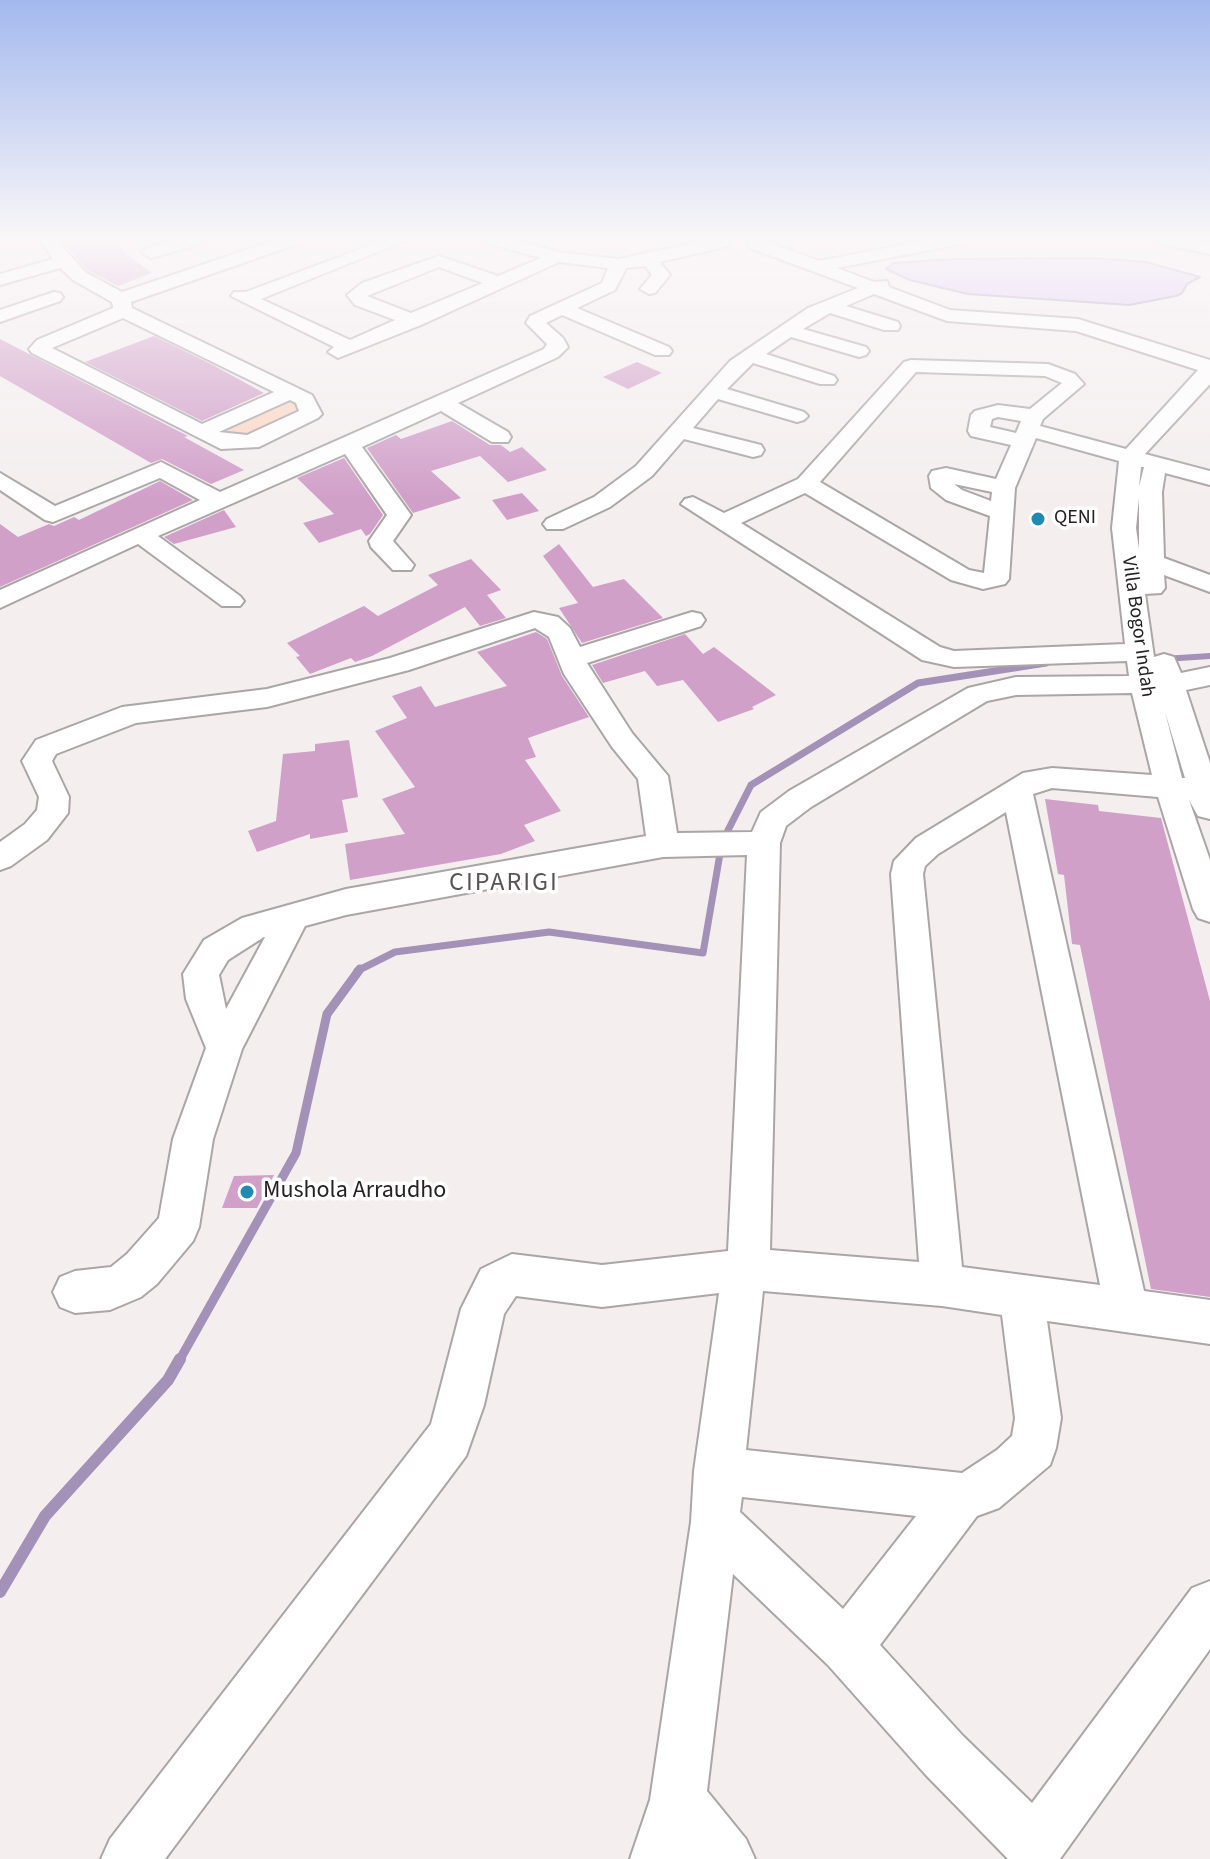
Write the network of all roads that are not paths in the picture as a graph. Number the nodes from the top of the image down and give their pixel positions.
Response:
1 (83, 325) edge
2 (148, 325) edge
3 (151, 325) edge
4 (296, 325) edge
5 (405, 325) edge
6 (537, 325) edge
7 (600, 325) edge
8 (795, 325) edge
9 (887, 325) edge
10 (1073, 325) edge
11 (1108, 325) edge
12 (891, 326) dead end
13 (786, 330) junction
14 (120, 336) dead end
15 (91, 347) dead end
16 (662, 351) dead end
17 (859, 351) dead end
18 (750, 356) junction
19 (1210, 357) edge
20 (61, 359) junction
21 (1210, 367) edge
22 (827, 380) dead end
23 (716, 392) junction
24 (303, 401) junction
25 (441, 402) junction
26 (1210, 405) edge
27 (797, 416) dead end
28 (1030, 429) junction
29 (678, 431) junction
30 (208, 436) junction
31 (500, 437) dead end
32 (349, 444) junction
33 (753, 450) dead end
34 (1131, 456) junction
35 (1155, 462) junction
36 (1210, 478) edge
37 (0, 480) edge
38 (806, 484) junction
39 (1004, 488) junction
40 (219, 501) junction
41 (693, 504) dead end
42 (1002, 513) junction
43 (723, 522) junction
44 (555, 524) dead end
45 (141, 534) junction
46 (1149, 561) junction
47 (402, 565) dead end
48 (1210, 584) edge
49 (0, 600) edge
50 (231, 601) dead end
51 (692, 620) dead end
52 (573, 658) junction
53 (1152, 664) junction
54 (1210, 676) edge
55 (1017, 789) junction
56 (1194, 796) edge
57 (752, 843) junction
58 (663, 845) junction
59 (0, 858) edge
60 (1210, 909) edge
61 (293, 916) junction
62 (224, 1048) junction
63 (748, 1269) junction
64 (942, 1285) junction
65 (75, 1292) dead end
66 (1022, 1298) junction
67 (1126, 1308) junction
68 (1210, 1322) edge
69 (718, 1471) junction
70 (962, 1497) junction
71 (715, 1522) junction
72 (1210, 1606) edge
73 (846, 1647) junction
74 (678, 1800) junction
75 (1041, 1853) edge
76 (130, 1859) edge
77 (659, 1859) edge
78 (726, 1859) edge

1 - 20 street
2 - 14 street
3 - 24 street
4 - 5 street
6 - 25 street
7 - 16 street
8 - 13 street
9 - 12 street
10 - 21 street
11 - 19 street
13 - 17 street
13 - 18 street
15 - 20 street
18 - 22 street
18 - 23 street
20 - 30 street
21 - 34 street
23 - 27 street
23 - 29 street
24 - 30 street
24 - 30 street
25 - 31 street
25 - 32 street
26 - 35 street
28 - 34 street
28 - 38 street
28 - 39 street
29 - 33 street
29 - 44 street
32 - 40 street
32 - 47 street
34 - 35 street
34 - 53 street, Villa Bogor Indah
35 - 36 street
35 - 46 street, Villa Bogor Indah
37 - 40 street
38 - 42 street
38 - 43 street
39 - 42 street
39 - 42 street
40 - 45 street
41 - 43 street
43 - 53 street
45 - 49 street
45 - 50 street
46 - 48 street
46 - 53 street, Villa Bogor Indah
51 - 52 street
52 - 58 street
52 - 59 street
53 - 54 street
53 - 56 street, Villa Bogor Indah
53 - 57 street
55 - 56 street
55 - 64 street
55 - 67 street
56 - 60 street, Villa Bogor Indah
57 - 58 street
57 - 63 street
58 - 61 street
61 - 62 street
61 - 62 street
62 - 65 street
63 - 64 street
63 - 69 street
63 - 76 street
64 - 66 street
66 - 67 street
66 - 70 street
67 - 68 street
69 - 70 street
69 - 71 street
70 - 73 street
71 - 73 street
71 - 74 street
72 - 75 street
73 - 75 street
74 - 77 street
74 - 78 street

